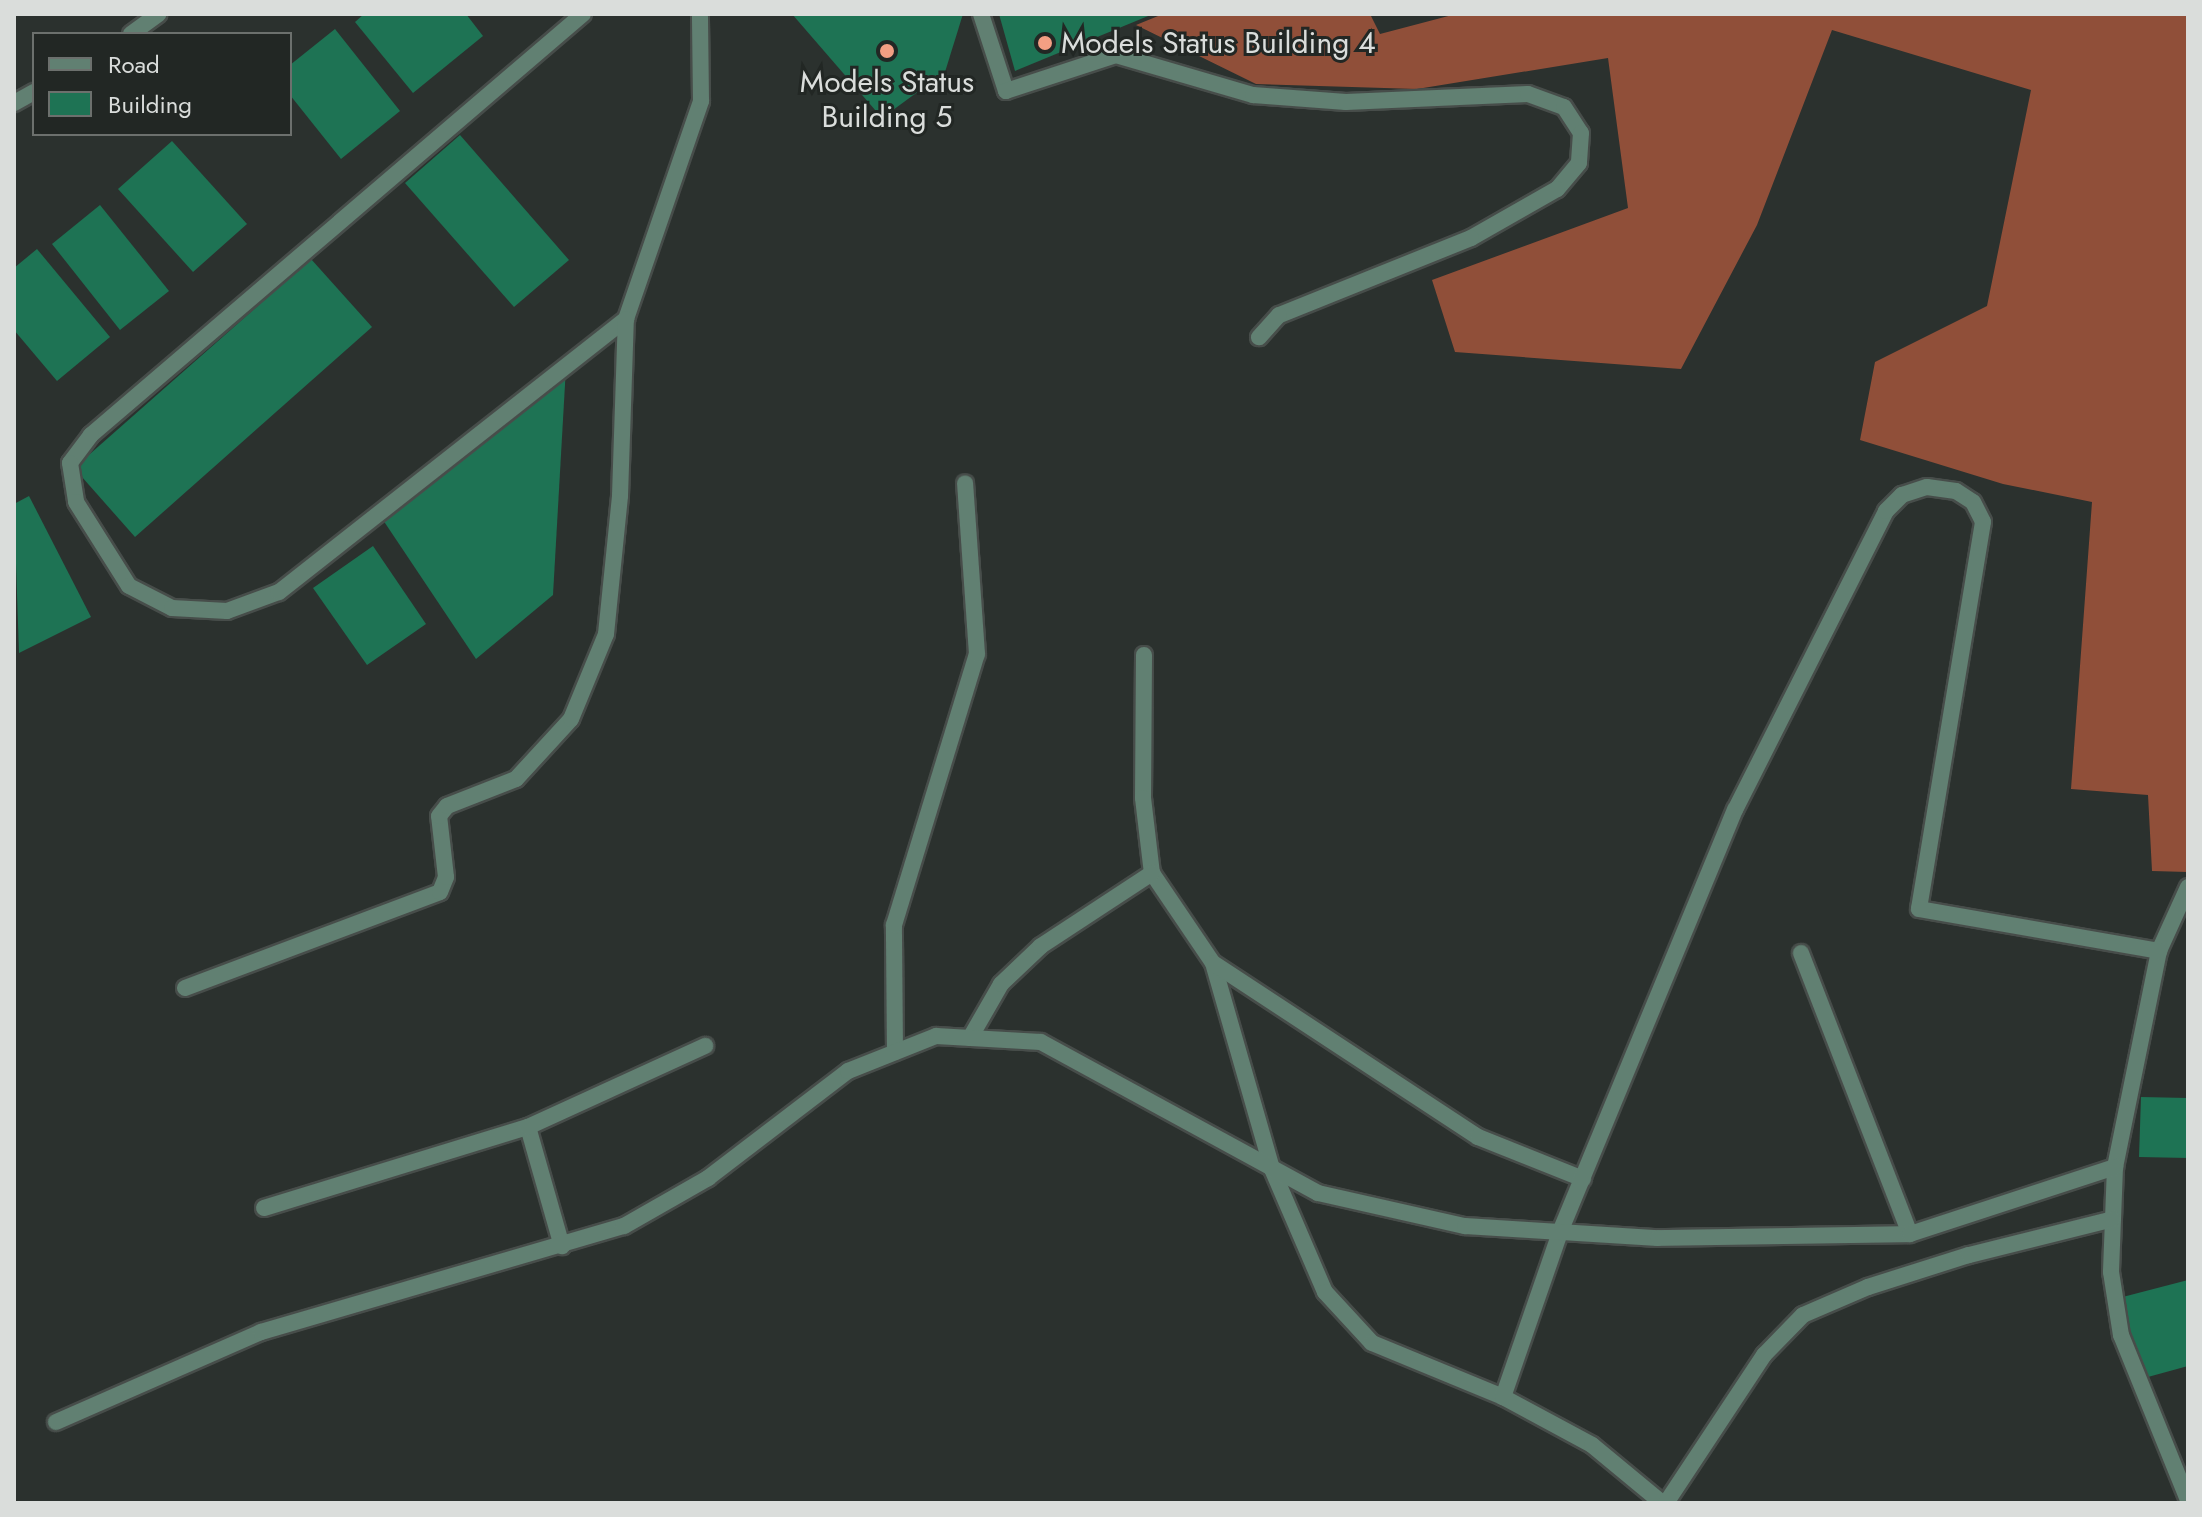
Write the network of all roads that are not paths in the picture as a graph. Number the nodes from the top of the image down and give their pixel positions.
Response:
1 (159, 14) edge
2 (583, 14) edge
3 (700, 14) edge
4 (981, 14) edge
5 (134, 32) edge
6 (32, 93) edge
7 (14, 103) edge
8 (626, 319) junction
9 (1259, 337) dead end
10 (965, 483) dead end
11 (1144, 655) dead end
12 (1152, 873) junction
13 (2188, 887) edge
14 (2159, 951) junction
15 (1801, 953) dead end
16 (1213, 963) junction
17 (185, 988) dead end
18 (970, 1038) junction
19 (705, 1046) dead end
20 (895, 1052) junction
21 (528, 1127) junction
22 (2115, 1167) junction
23 (1272, 1169) junction
24 (1583, 1179) junction
25 (264, 1208) dead end
26 (2113, 1219) junction
27 (1560, 1232) junction
28 (1910, 1234) junction
29 (562, 1246) junction
30 (1503, 1397) junction
31 (56, 1422) dead end
32 (2188, 1500) edge
33 (1664, 1503) edge

1 - 5 street
2 - 8 street
3 - 8 street
4 - 9 street
6 - 7 street
8 - 17 street
10 - 20 street
11 - 12 street
12 - 16 street
12 - 18 street
13 - 14 street
14 - 22 street
14 - 24 street
15 - 28 street
16 - 23 street
16 - 24 street
18 - 20 street
18 - 23 street
19 - 21 street
20 - 29 street
21 - 25 street
21 - 29 street
22 - 26 street
22 - 28 street
23 - 27 street
23 - 30 street
24 - 27 street
26 - 32 street
26 - 33 street
27 - 28 street
27 - 30 street
29 - 31 street
30 - 33 street

